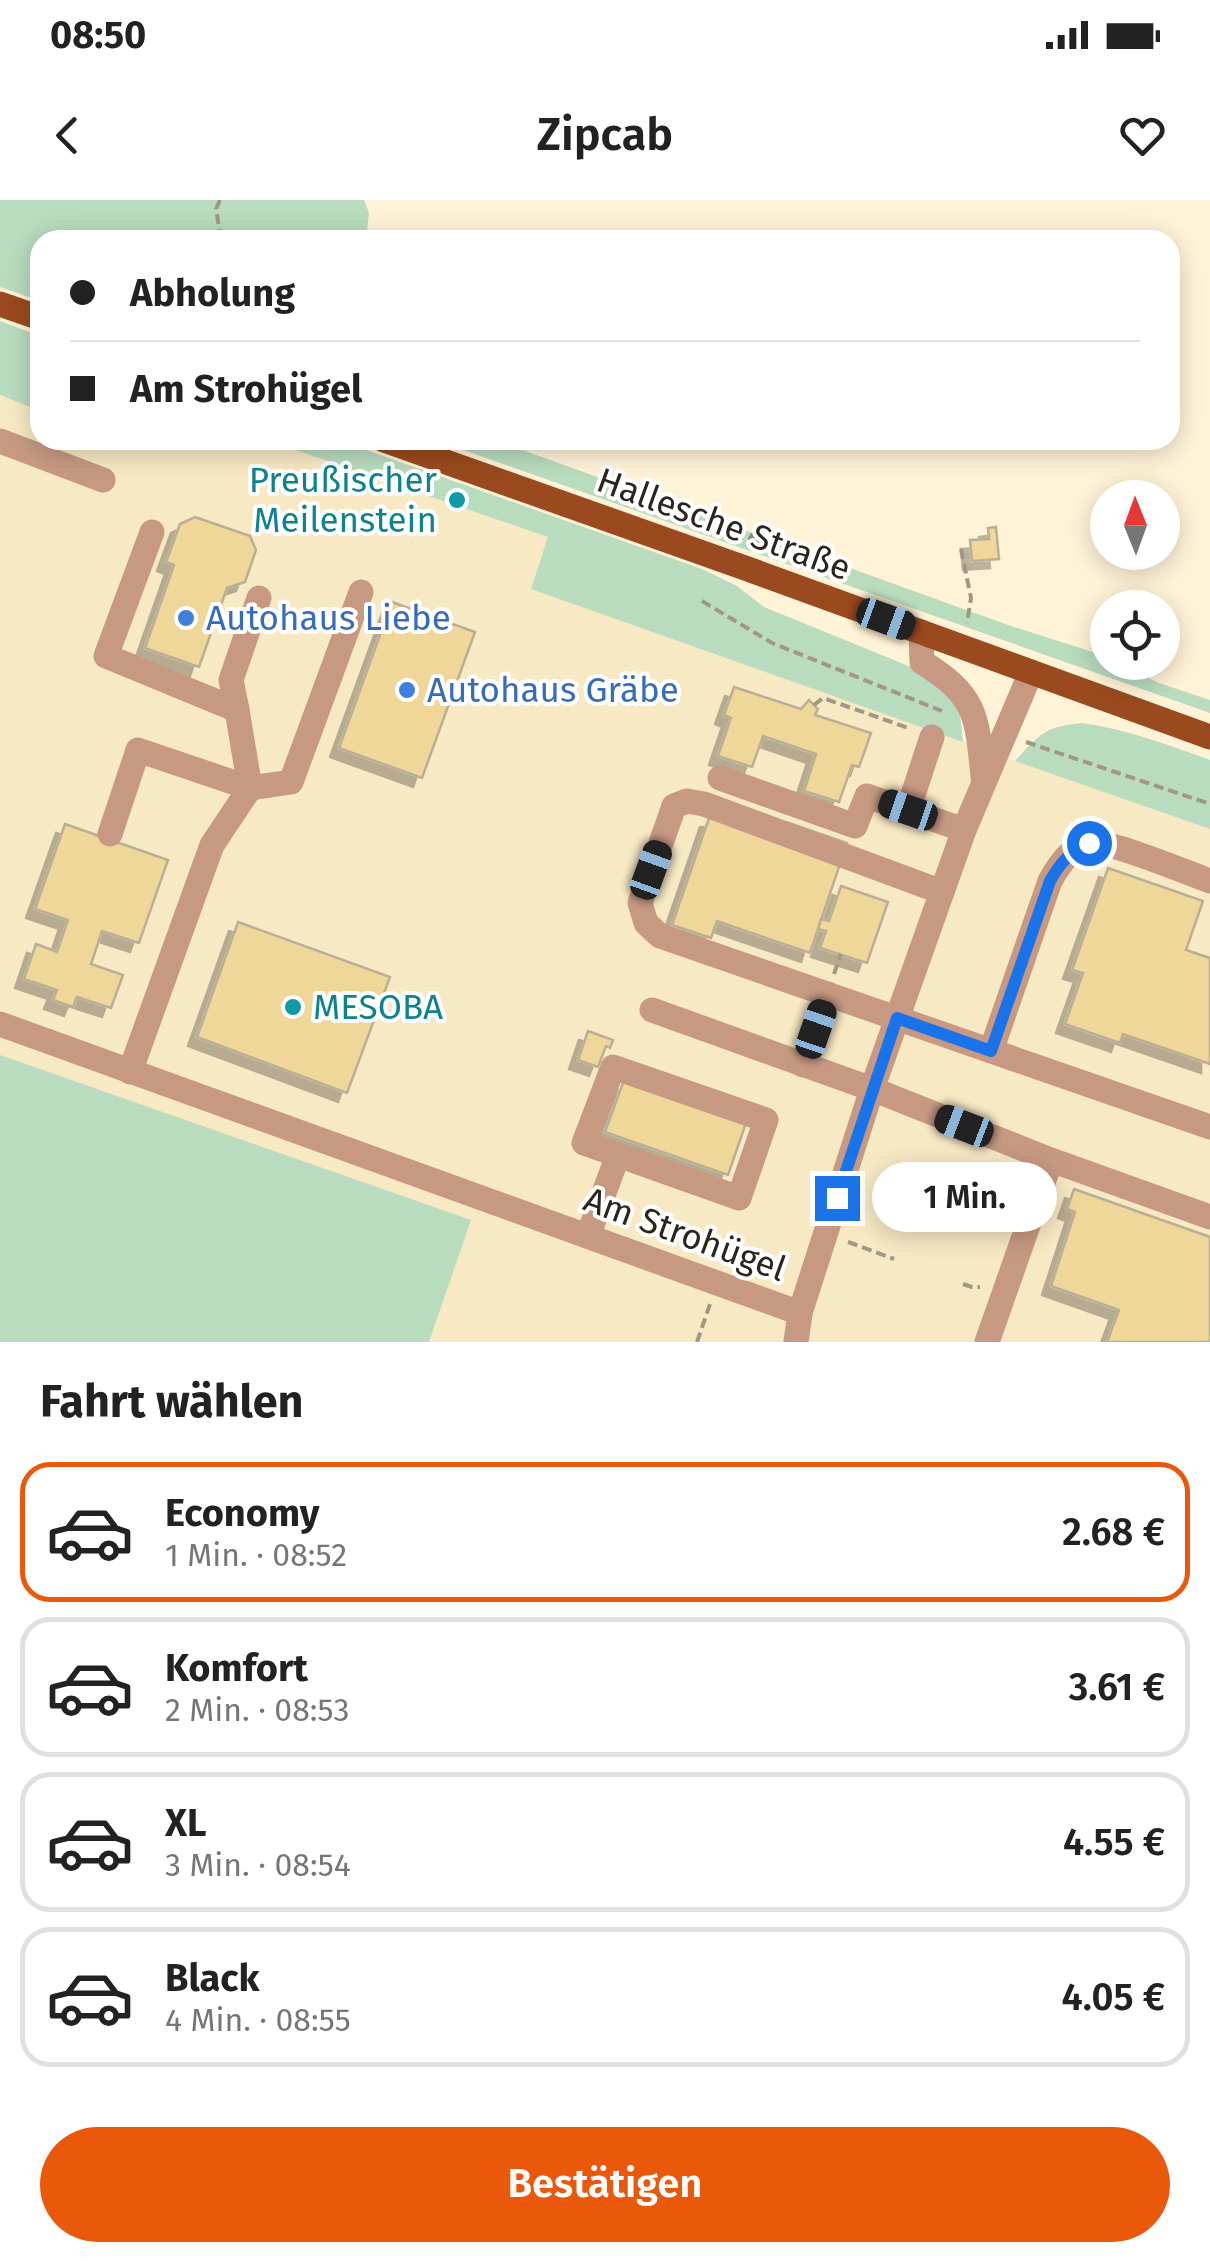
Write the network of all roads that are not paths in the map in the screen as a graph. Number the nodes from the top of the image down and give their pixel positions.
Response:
1 (0, 304) edge
2 (30, 314) edge
3 (0, 441) edge
4 (412, 450) edge
5 (103, 480) dead end
6 (152, 532) dead end
7 (360, 592) dead end
8 (259, 598) dead end
9 (921, 632) junction
10 (1031, 672) junction
11 (236, 710) junction
12 (932, 737) road end
13 (1210, 737) edge
14 (720, 778) dead end
15 (983, 782) junction
16 (250, 788) junction
17 (908, 810) junction
18 (964, 830) junction
19 (110, 834) dead end
20 (1210, 882) edge
21 (942, 892) junction
22 (828, 994) junction
23 (652, 1010) dead end
24 (897, 1018) junction
25 (0, 1024) edge
26 (991, 1051) junction
27 (803, 1064) junction
28 (130, 1072) junction
29 (872, 1089) junction
30 (1210, 1127) edge
31 (618, 1155) junction
32 (1051, 1160) junction
33 (1210, 1217) edge
34 (588, 1236) junction
35 (800, 1313) junction
36 (796, 1342) edge
37 (987, 1342) edge

1 - 2 main road
3 - 5 street
4 - 9 main road, Hallesche Straße
6 - 11 street
7 - 16 street
8 - 11 street
9 - 10 main road, Hallesche Straße
9 - 15 street, Am Strohügel
10 - 13 main road, Hallesche Straße
10 - 15 street, Am Strohügel
11 - 16 street
12 - 17 street
14 - 17 street
15 - 18 street, Am Strohügel
16 - 19 street
16 - 28 street
17 - 18 street
18 - 21 street, Am Strohügel
20 - 26 street
21 - 22 street
21 - 24 street, Am Strohügel
22 - 24 street
22 - 27 street
23 - 27 street
24 - 26 street
24 - 29 street, Am Strohügel
25 - 28 street, Am Strohügel
26 - 30 street
27 - 29 street
28 - 34 street, Am Strohügel
29 - 32 street
29 - 35 street, Am Strohügel
31 - 31 street
31 - 34 street
32 - 33 street
32 - 37 street
34 - 35 street, Am Strohügel
35 - 36 street

